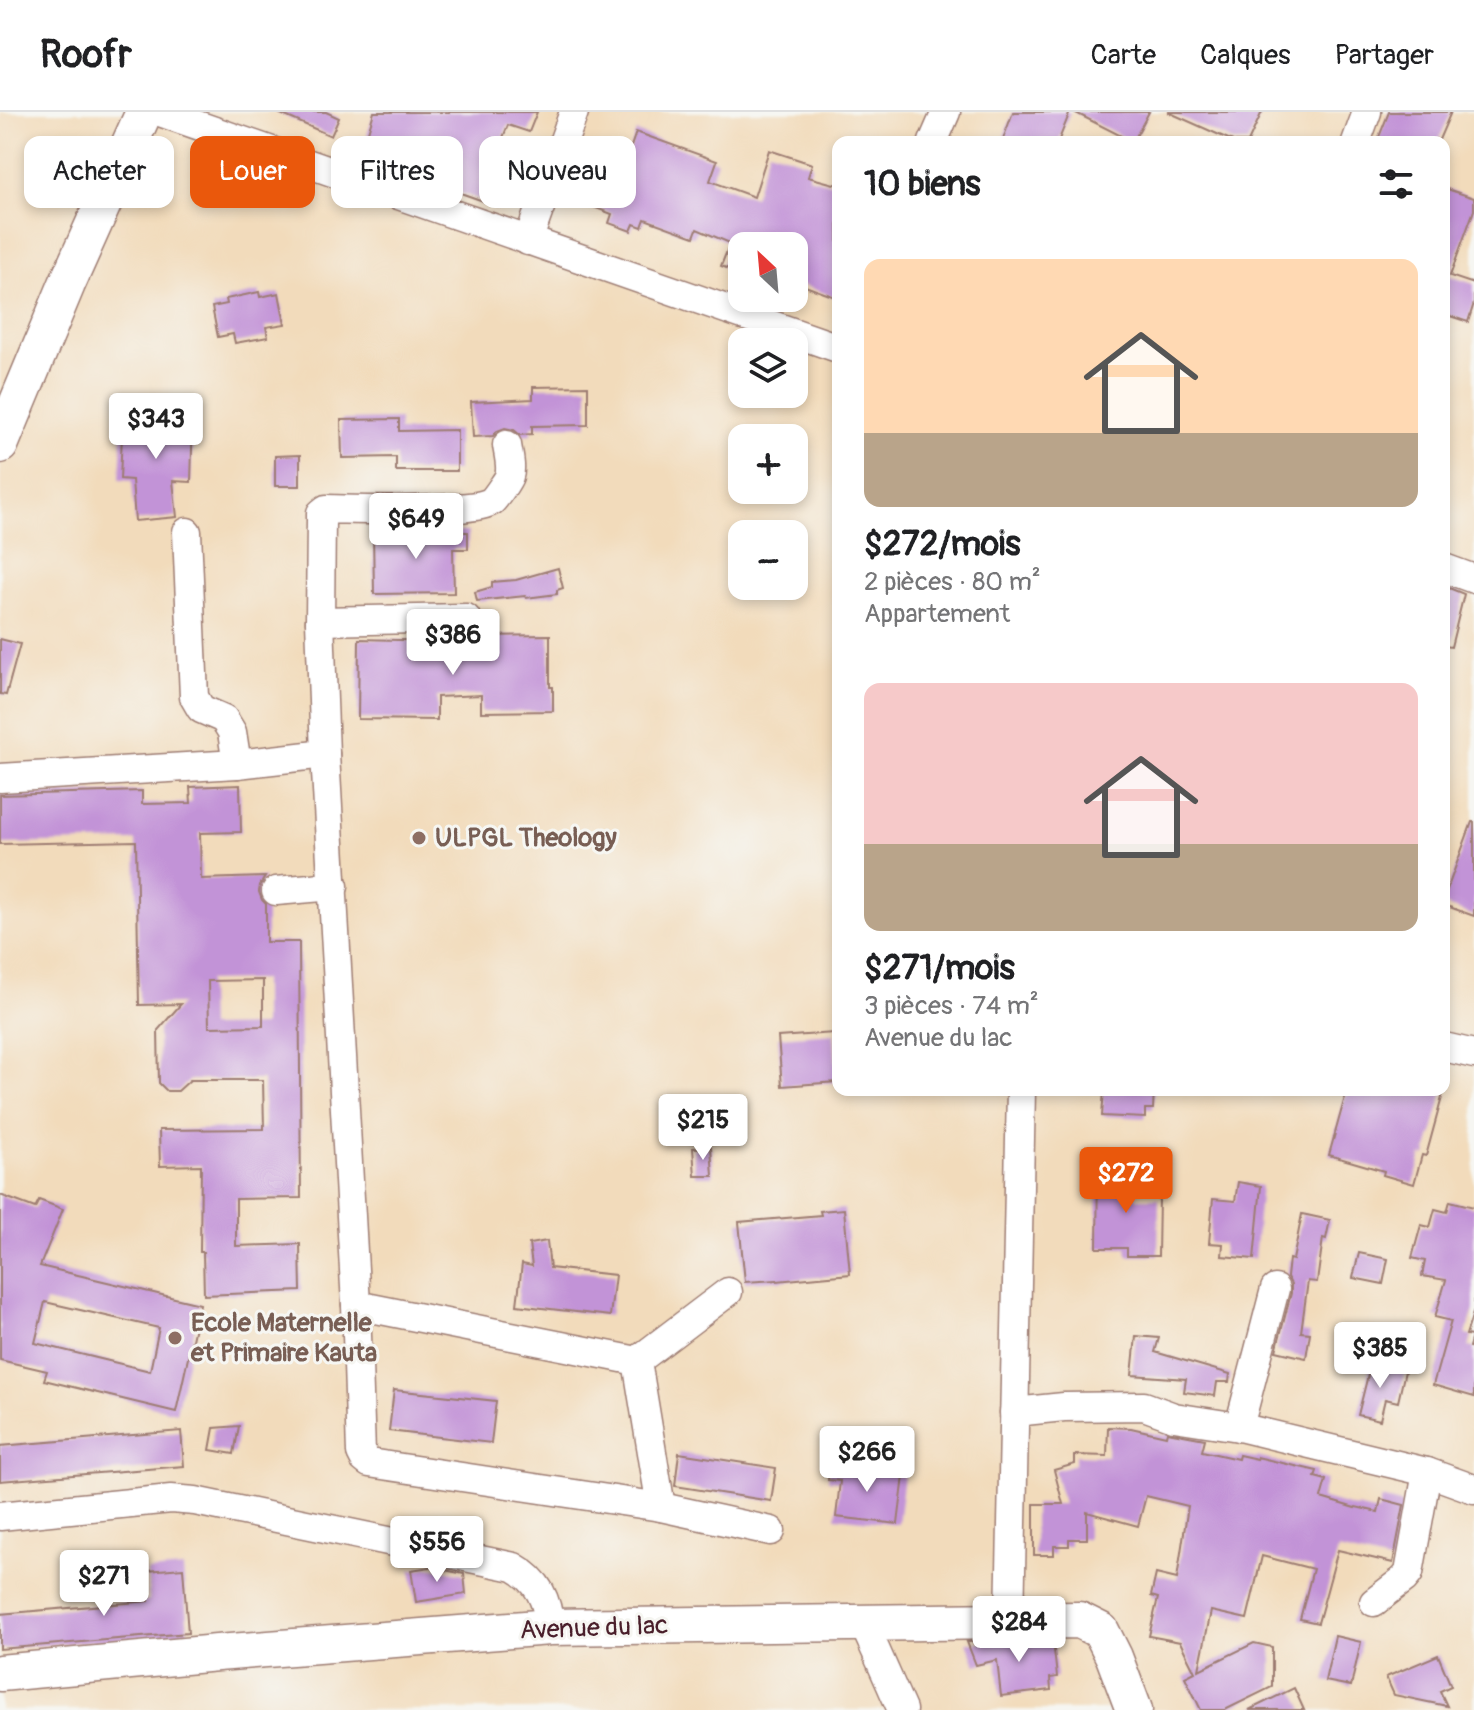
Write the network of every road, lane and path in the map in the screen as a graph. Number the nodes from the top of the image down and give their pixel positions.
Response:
1 (144, 112) edge
2 (160, 112) edge
3 (574, 112) edge
4 (946, 112) edge
5 (1367, 112) edge
6 (936, 136) edge
7 (1358, 136) edge
8 (528, 241) junction
9 (832, 346) edge
10 (0, 445) edge
11 (507, 445) dead end
12 (187, 532) dead end
13 (1450, 570) edge
14 (1474, 579) edge
15 (466, 618) dead end
16 (320, 621) junction
17 (325, 754) junction
18 (237, 764) junction
19 (0, 778) edge
20 (334, 886) junction
21 (276, 891) dead end
22 (1450, 1048) edge
23 (1474, 1054) edge
24 (1021, 1096) edge
25 (1275, 1289) dead end
26 (728, 1292) dead end
27 (356, 1305) junction
28 (637, 1361) junction
29 (1014, 1412) junction
30 (1239, 1427) junction
31 (1427, 1472) junction
32 (1474, 1489) edge
33 (661, 1507) junction
34 (0, 1516) edge
35 (771, 1531) dead end
36 (1374, 1602) dead end
37 (1010, 1620) junction
38 (863, 1622) junction
39 (550, 1627) junction
40 (0, 1673) edge
41 (902, 1710) edge
42 (1134, 1710) edge

1 - 10 main road
2 - 8 street
3 - 8 street
4 - 6 street
5 - 7 street
8 - 9 street
11 - 16 street
12 - 18 street
13 - 14 street
15 - 16 street
16 - 17 street
17 - 18 street
17 - 20 street
18 - 19 street
20 - 21 street
20 - 27 street
22 - 23 street
24 - 29 street
25 - 30 street
26 - 28 street
27 - 28 street
27 - 33 street
28 - 33 street
29 - 30 street
29 - 37 street
30 - 31 street
31 - 32 street
31 - 36 street
33 - 35 street
34 - 39 street
37 - 38 main road, Avenue du lac
37 - 42 main road, Avenue du lac
38 - 39 main road, Avenue du lac
38 - 41 street
39 - 40 main road, Avenue du lac

